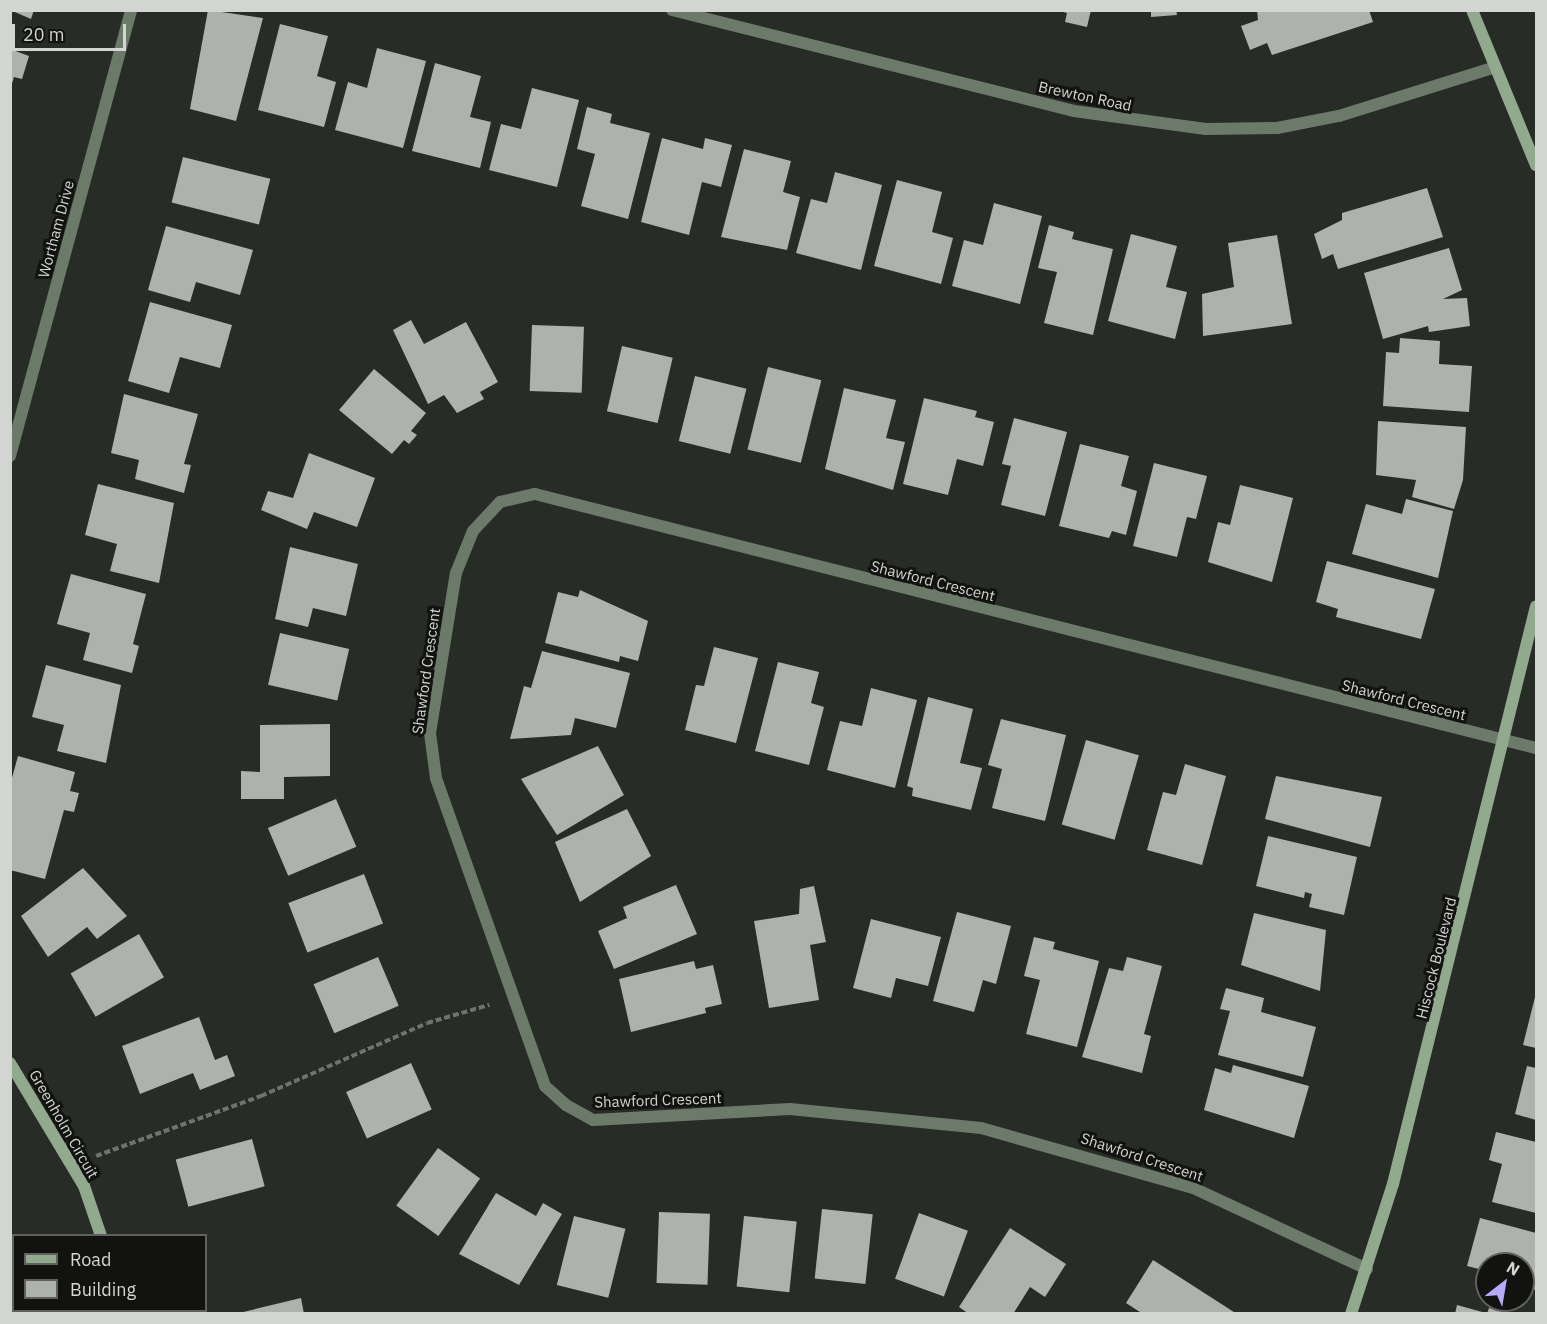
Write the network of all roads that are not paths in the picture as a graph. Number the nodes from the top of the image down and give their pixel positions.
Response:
1 (131, 10) edge
2 (672, 10) edge
3 (1472, 10) edge
4 (1495, 67) junction
5 (1536, 165) edge
6 (10, 456) edge
7 (1536, 606) edge
8 (1504, 739) junction
9 (1536, 748) edge
10 (10, 1063) edge
11 (99, 1234) edge
12 (1366, 1269) junction
13 (1351, 1314) edge

1 - 6 street, Wortham Drive
2 - 4 street, Brewton Road
3 - 4 street
4 - 5 street
7 - 8 street, Hiscock Boulevard
8 - 9 street, Shawford Crescent
8 - 12 street, Hiscock Boulevard
8 - 12 street, Shawford Crescent
10 - 11 street, Greenholm Circuit
12 - 13 street, Hiscock Boulevard

